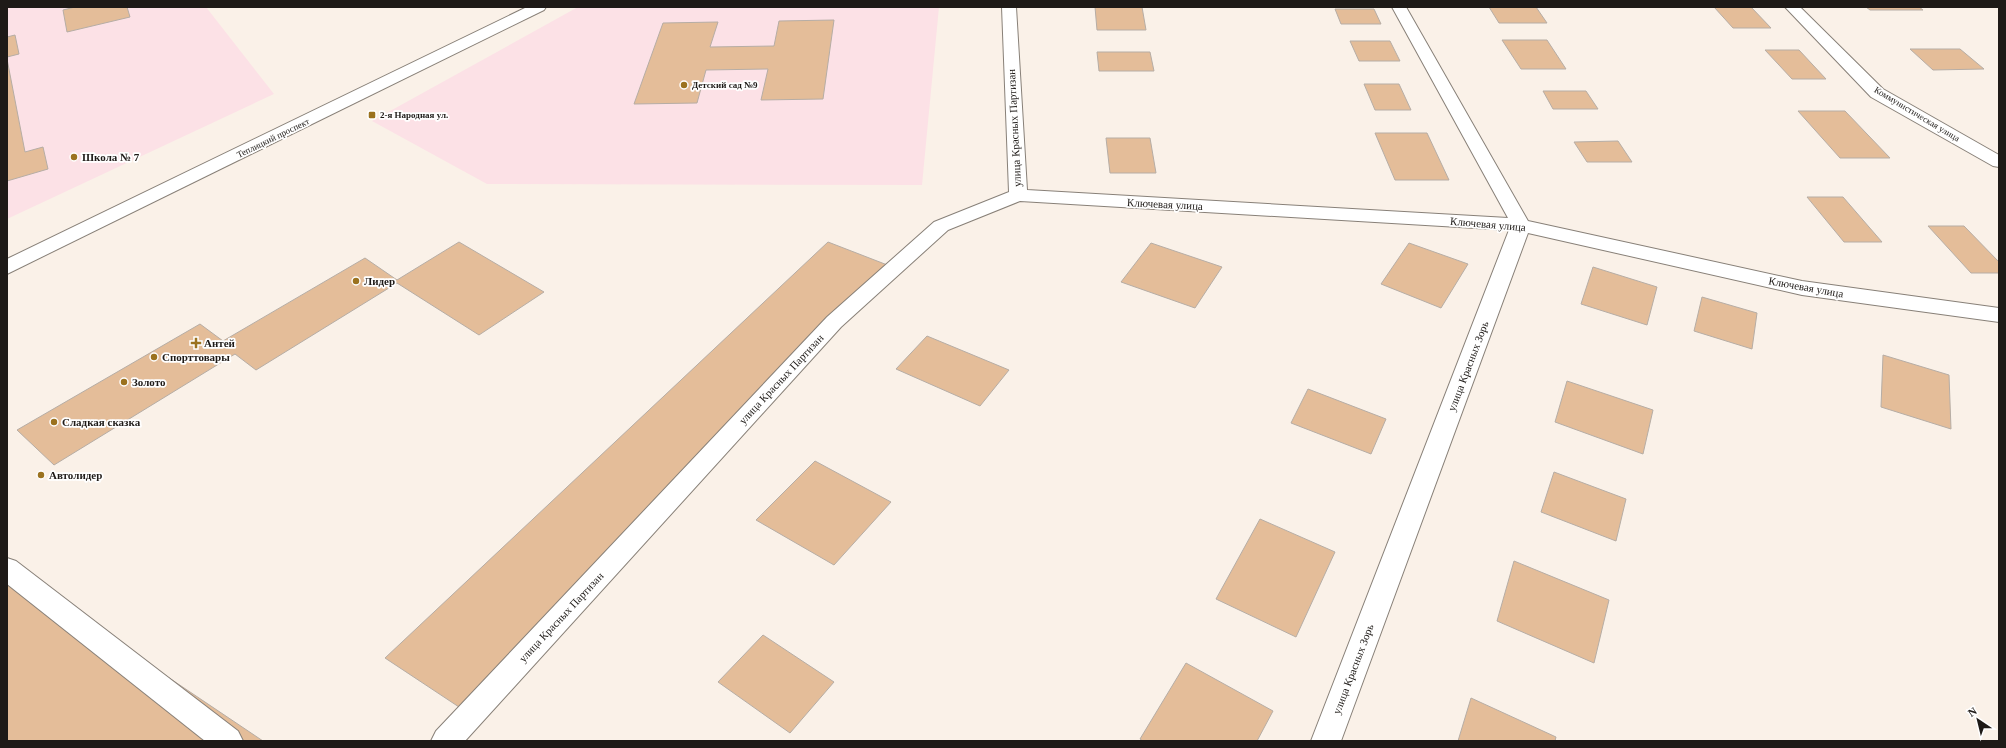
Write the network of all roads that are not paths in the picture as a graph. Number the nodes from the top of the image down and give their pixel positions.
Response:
1 (539, 7) edge
2 (1009, 7) edge
3 (1398, 7) edge
4 (1792, 7) edge
5 (1999, 162) edge
6 (1018, 195) junction
7 (1521, 225) junction
8 (7, 267) edge
9 (1999, 315) edge
10 (7, 569) edge
11 (228, 741) edge
12 (446, 741) edge
13 (1326, 741) edge

1 - 8 street, Теплицкий проспект
2 - 6 street, улица Красных Партизан
3 - 7 street
4 - 5 street, Коммунистическая улица
6 - 7 street, Ключевая улица
6 - 12 street, улица Красных Партизан
7 - 9 street, Ключевая улица
7 - 13 street, улица Красных Зорь
10 - 11 street

